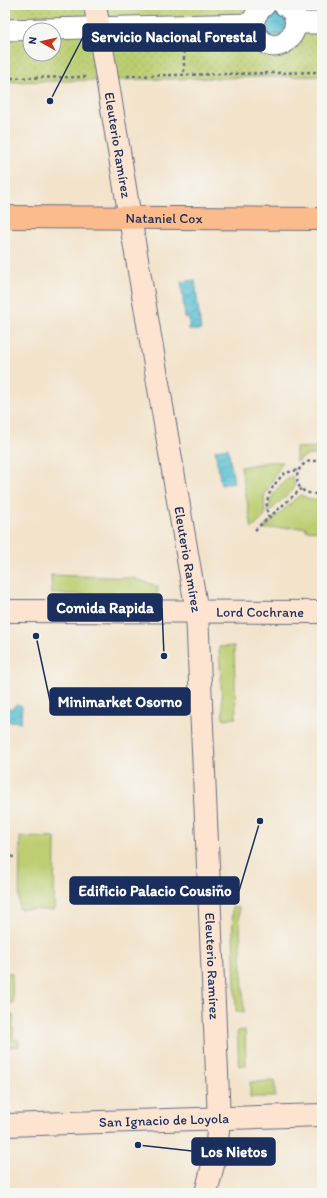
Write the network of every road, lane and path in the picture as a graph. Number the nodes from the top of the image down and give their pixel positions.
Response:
1 (95, 5) edge
2 (265, 5) edge
3 (284, 5) edge
4 (296, 23) junction
5 (322, 23) edge
6 (253, 24) junction
7 (100, 28) junction
8 (5, 30) edge
9 (322, 72) edge
10 (107, 76) junction
11 (5, 78) edge
12 (5, 217) edge
13 (130, 218) junction
14 (322, 219) edge
15 (322, 461) edge
16 (298, 470) junction
17 (301, 488) junction
18 (322, 494) edge
19 (269, 518) junction
20 (256, 530) dead end
21 (5, 611) edge
22 (198, 612) junction
23 (322, 612) edge
24 (5, 856) edge
25 (14, 857) dead end
26 (322, 1115) edge
27 (219, 1120) junction
28 (5, 1125) edge
29 (206, 1193) edge

1 - 7 street, Eleuterio Ramírez
2 - 6 street
3 - 4 street
4 - 5 street
4 - 6 street
6 - 7 street
7 - 8 street
7 - 10 street, Eleuterio Ramírez
9 - 10 path
10 - 11 path
10 - 13 street, Eleuterio Ramírez
12 - 13 main road, Nataniel Cox
13 - 14 main road, Nataniel Cox
13 - 22 street, Eleuterio Ramírez
15 - 16 path
16 - 17 path
16 - 19 path
17 - 18 path
17 - 19 path
19 - 20 path
21 - 22 street, Lord Cochrane
22 - 23 street, Lord Cochrane
22 - 27 street, Eleuterio Ramírez
24 - 25 path
26 - 27 street, San Ignacio de Loyola
27 - 28 street, San Ignacio de Loyola
27 - 29 street, Eleuterio Ramírez

